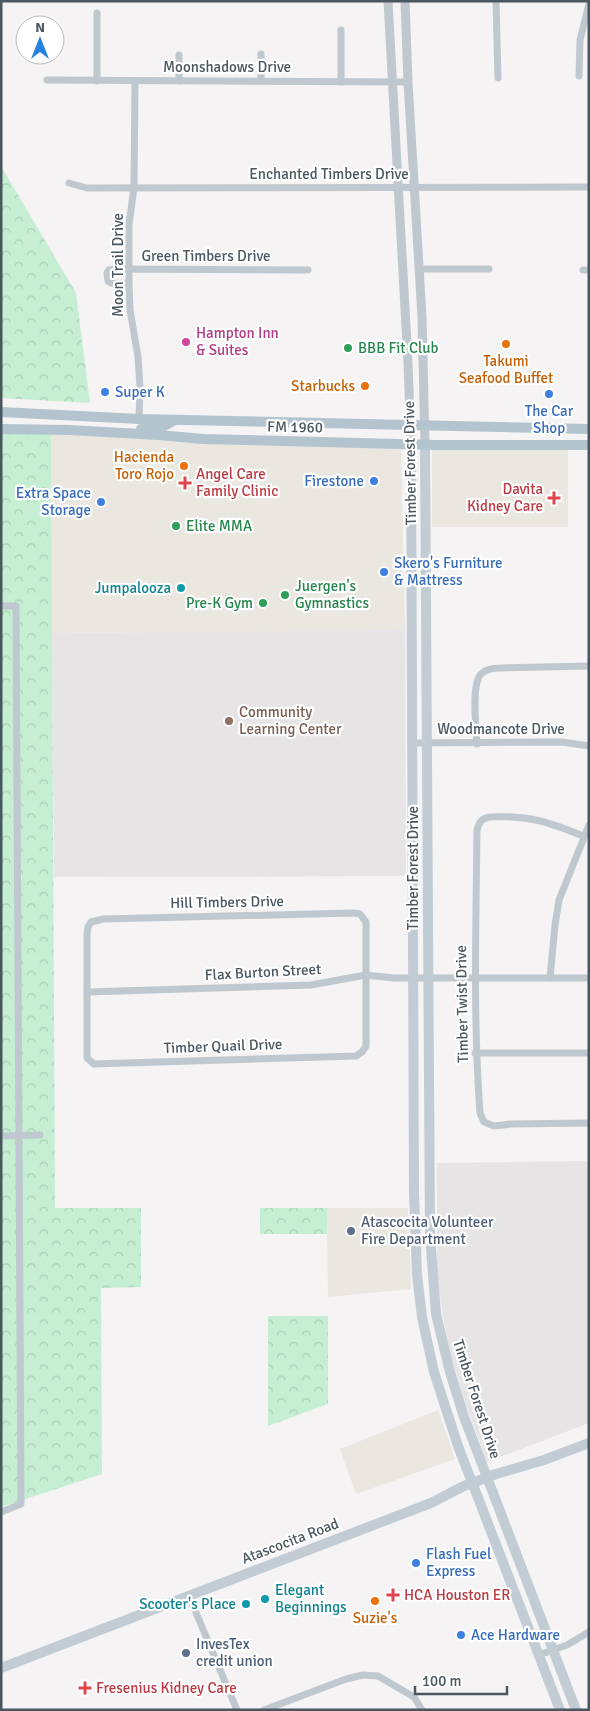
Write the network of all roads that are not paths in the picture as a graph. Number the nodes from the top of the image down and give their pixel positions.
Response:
1 (388, 1) edge
2 (405, 1) edge
3 (496, 1) edge
4 (583, 1) edge
5 (589, 4) edge
6 (97, 13) dead end
7 (341, 30) dead end
8 (261, 54) dead end
9 (179, 55) dead end
10 (579, 76) dead end
11 (498, 78) dead end
12 (47, 80) dead end
13 (97, 81) junction
14 (135, 81) junction
15 (179, 81) junction
16 (261, 81) junction
17 (341, 82) junction
18 (393, 82) junction
19 (408, 82) junction
20 (69, 183) dead end
21 (398, 187) junction
22 (414, 187) junction
23 (589, 187) edge
24 (134, 188) junction
25 (130, 269) junction
26 (419, 269) junction
27 (489, 269) dead end
28 (308, 270) dead end
29 (130, 284) junction
30 (406, 316) junction
31 (422, 317) junction
32 (1, 412) edge
33 (139, 419) junction
34 (176, 419) junction
35 (411, 425) junction
36 (425, 425) junction
37 (1, 429) edge
38 (589, 429) edge
39 (106, 432) junction
40 (133, 436) junction
41 (412, 444) junction
42 (425, 445) junction
43 (589, 445) edge
44 (411, 555) junction
45 (427, 555) junction
46 (1, 606) edge
47 (427, 616) junction
48 (412, 617) junction
49 (589, 666) edge
50 (428, 742) junction
51 (413, 743) junction
52 (477, 744) junction
53 (589, 746) edge
54 (589, 825) edge
55 (583, 836) junction
56 (428, 866) junction
57 (413, 867) junction
58 (366, 975) junction
59 (414, 978) junction
60 (429, 978) junction
61 (474, 978) junction
62 (550, 978) junction
63 (589, 978) edge
64 (87, 992) junction
65 (589, 1053) edge
66 (475, 1054) junction
67 (589, 1123) edge
68 (19, 1135) junction
69 (1, 1136) edge
70 (40, 1136) dead end
71 (589, 1443) edge
72 (487, 1477) junction
73 (473, 1483) junction
74 (1, 1512) edge
75 (189, 1596) junction
76 (589, 1632) edge
77 (553, 1650) junction
78 (538, 1655) junction
79 (1, 1668) edge
80 (237, 1710) edge
81 (264, 1710) edge
82 (422, 1710) edge
83 (560, 1710) edge
84 (576, 1710) edge

1 - 18 street, Timber Forest Drive
2 - 19 street, Timber Forest Drive
3 - 11 street
4 - 5 street
5 - 10 street
6 - 13 street
7 - 17 street
8 - 16 street
9 - 15 street
12 - 13 street, Moonshadows Drive
13 - 14 street, Moonshadows Drive
14 - 15 street, Moonshadows Drive
14 - 24 street, Moon Trail Drive
15 - 16 street, Moonshadows Drive
16 - 17 street, Moonshadows Drive
17 - 18 street, Moonshadows Drive
18 - 19 street, Moonshadows Drive
18 - 21 street, Timber Forest Drive
19 - 22 street, Timber Forest Drive
20 - 24 street, Enchanted Timbers Drive
21 - 22 street, Enchanted Timbers Drive
21 - 24 street, Enchanted Timbers Drive
21 - 30 street, Timber Forest Drive
22 - 23 street, Enchanted Timbers Drive
22 - 26 street, Timber Forest Drive
24 - 25 street, Moon Trail Drive
25 - 28 street, Green Timbers Drive
25 - 29 street, Moon Trail Drive
25 - 29 street, Green Timbers Drive
26 - 27 street
26 - 31 street, Timber Forest Drive
29 - 33 street, Moon Trail Drive
30 - 31 street
30 - 35 street, Timber Forest Drive
31 - 36 street, Timber Forest Drive
32 - 33 main road, FM 1960 / FM 1960
33 - 34 main road, FM 1960 / FM 1960
33 - 39 main road
34 - 35 main road, FM 1960 / FM 1960
34 - 40 main road
35 - 36 main road, FM 1960 / FM 1960
35 - 41 street, Timber Forest Drive
36 - 38 main road, FM 1960 / FM 1960
36 - 42 street, Timber Forest Drive
37 - 39 main road, FM 1960 / FM 1960
39 - 40 main road, FM 1960 / FM 1960
40 - 41 main road, FM 1960 / FM 1960
41 - 42 main road, FM 1960 / FM 1960
41 - 44 main road, Timber Forest Drive
42 - 43 main road, FM 1960 / FM 1960
42 - 45 main road, Timber Forest Drive
44 - 45 main road
44 - 48 main road, Timber Forest Drive
45 - 47 main road, Timber Forest Drive
46 - 68 street
47 - 48 main road
47 - 50 main road, Timber Forest Drive
48 - 51 main road, Timber Forest Drive
49 - 52 street
50 - 51 street, Woodmancote Drive
50 - 52 street, Woodmancote Drive
50 - 56 main road, Timber Forest Drive
51 - 57 main road, Timber Forest Drive
52 - 53 street, Woodmancote Drive
54 - 55 street
55 - 61 street, Timber Twist Drive
55 - 62 street
56 - 57 main road
56 - 60 main road, Timber Forest Drive
57 - 59 main road, Timber Forest Drive
58 - 59 street, Flax Burton Street
58 - 64 street, Flax Burton Street
58 - 64 street, Hill Timbers Drive
58 - 64 street, Timber Quail Drive
59 - 60 street, Flax Burton Street
59 - 73 main road, Timber Forest Drive
60 - 61 street, Flax Burton Street
60 - 72 main road, Timber Forest Drive
61 - 62 street, Flax Burton Street
61 - 66 street, Timber Twist Drive
62 - 63 street, Flax Burton Street
65 - 66 street
66 - 67 street, Timber Twist Drive
68 - 69 street
68 - 70 street
68 - 74 street
71 - 72 main road, Atascocita Road
72 - 73 main road, Atascocita Road
72 - 77 main road, Timber Forest Drive
73 - 75 main road, Atascocita Road
73 - 78 main road, Timber Forest Drive
75 - 79 main road, Atascocita Road
75 - 80 street
76 - 77 street
77 - 78 street
77 - 84 main road, Timber Forest Drive
78 - 83 main road, Timber Forest Drive
81 - 82 street

